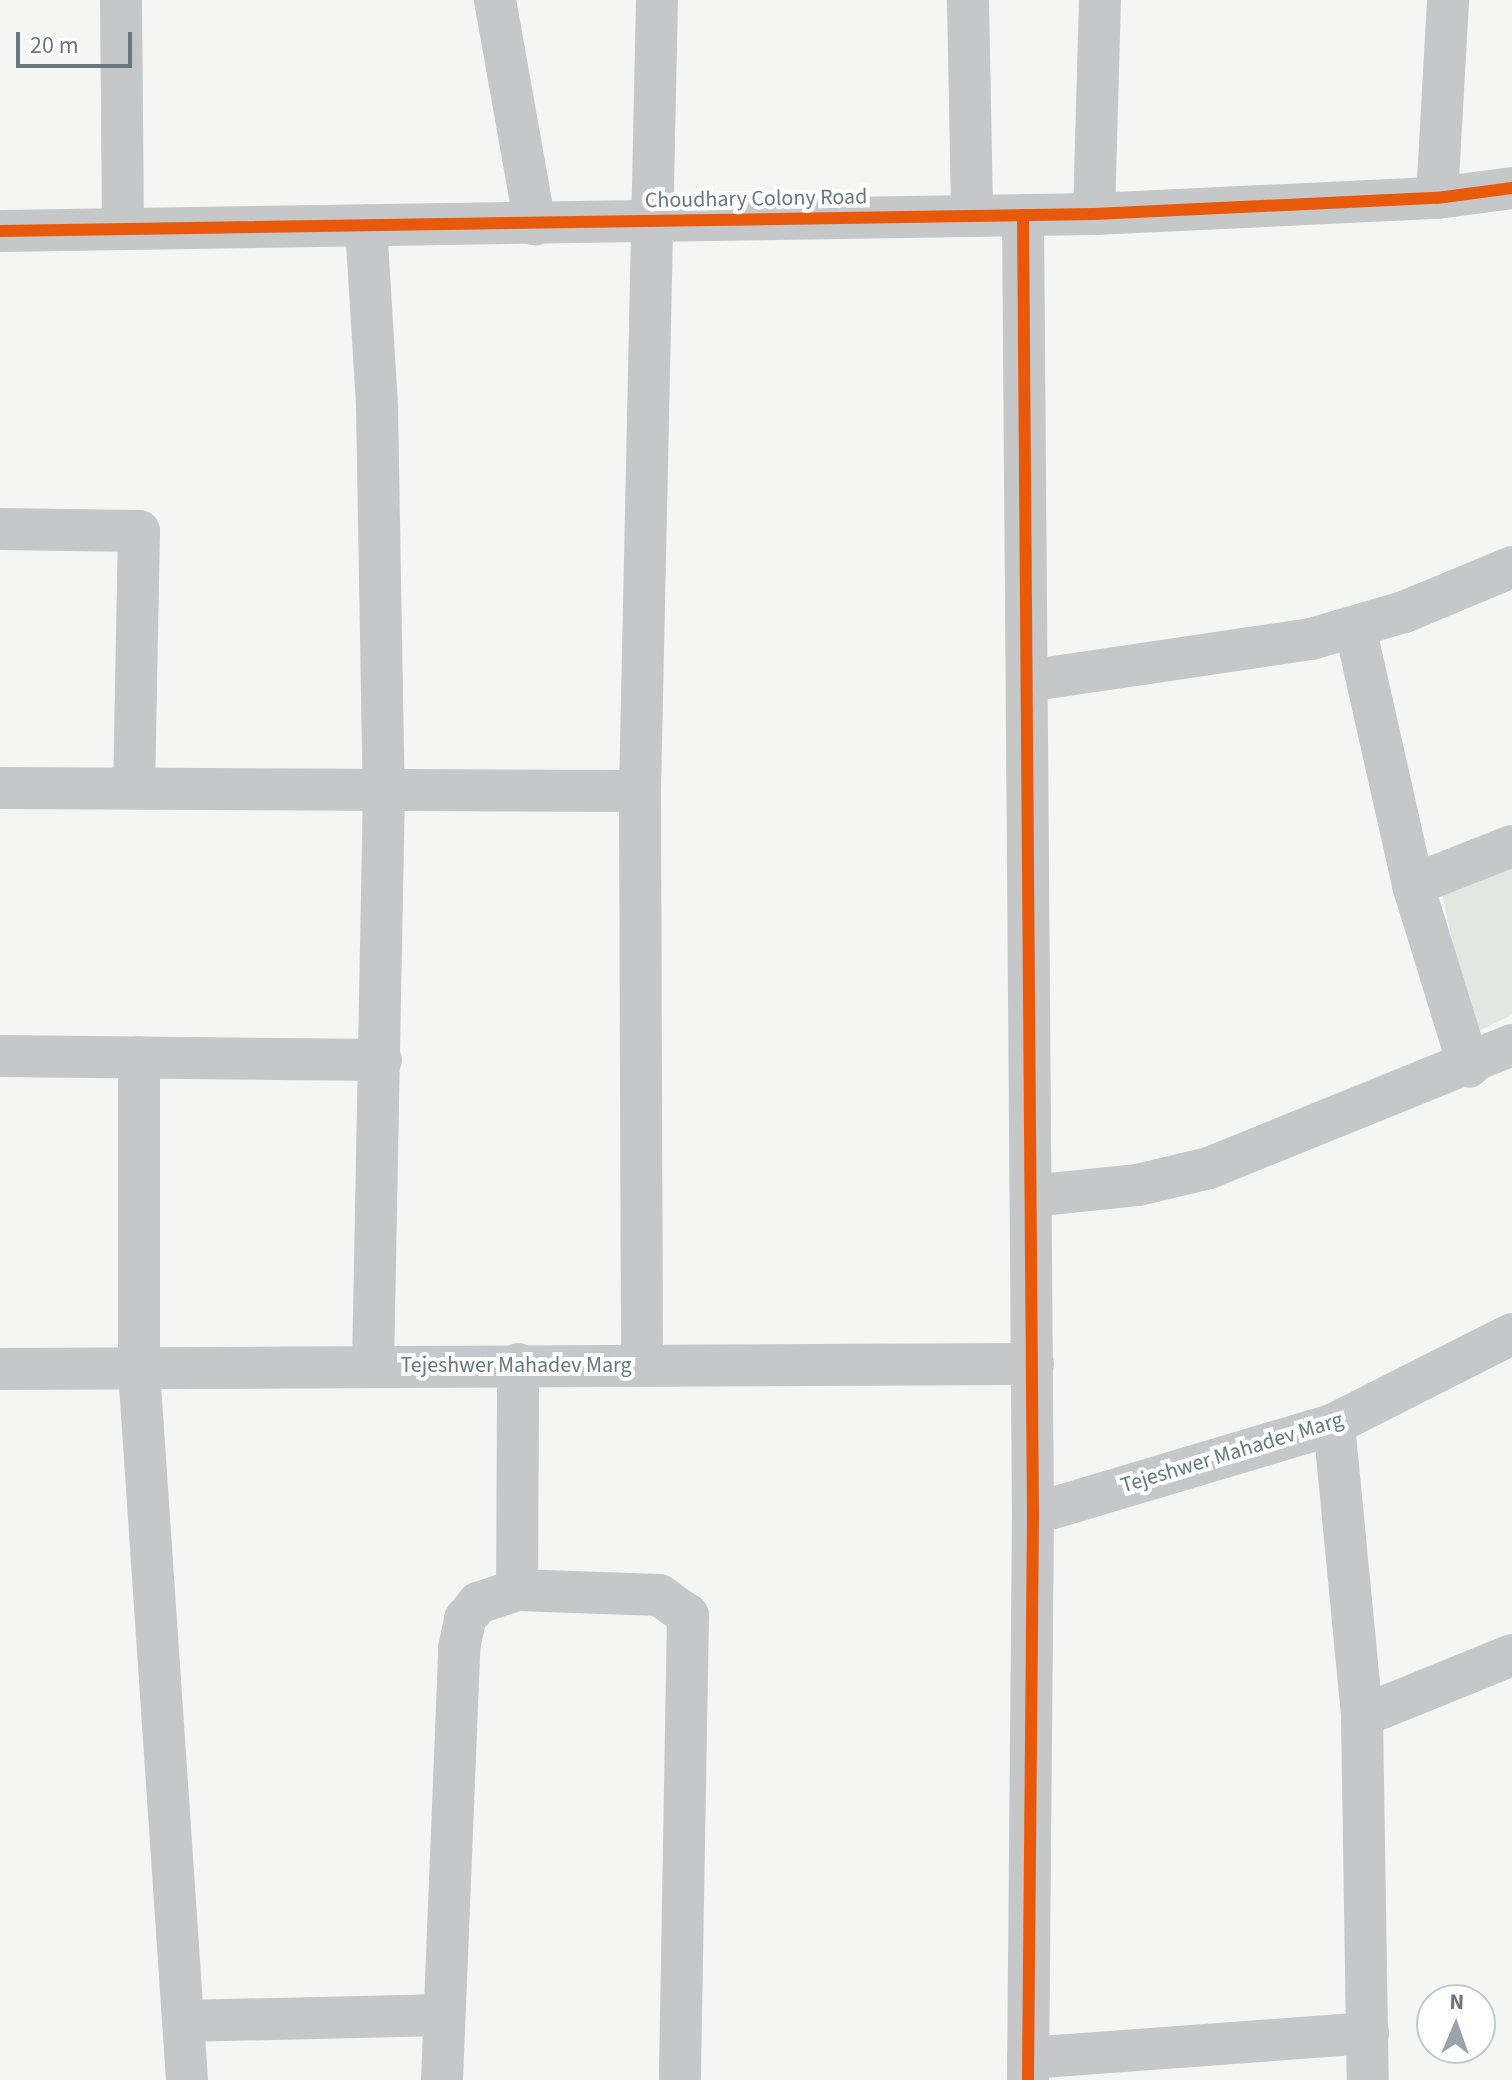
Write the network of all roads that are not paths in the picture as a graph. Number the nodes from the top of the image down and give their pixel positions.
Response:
1 (121, 0) edge
2 (495, 0) edge
3 (657, 0) edge
4 (968, 0) edge
5 (1100, 0) edge
6 (1448, 0) edge
7 (1512, 188) edge
8 (1437, 198) junction
9 (1094, 214) junction
10 (1023, 215) junction
11 (972, 216) junction
12 (654, 221) junction
13 (535, 224) junction
14 (366, 225) junction
15 (123, 228) junction
16 (0, 231) edge
17 (0, 529) edge
18 (1512, 567) edge
19 (1355, 627) junction
20 (1027, 681) junction
21 (134, 786) junction
22 (0, 788) edge
23 (384, 789) junction
24 (640, 791) junction
25 (1512, 846) edge
26 (1413, 885) junction
27 (1512, 1045) edge
28 (0, 1056) edge
29 (139, 1057) junction
30 (381, 1060) junction
31 (1469, 1067) junction
32 (1031, 1196) junction
33 (1512, 1334) edge
34 (518, 1364) junction
35 (1033, 1364) junction
36 (642, 1365) junction
37 (373, 1366) junction
38 (0, 1369) edge
39 (139, 1370) junction
40 (1334, 1424) junction
41 (1033, 1514) junction
42 (517, 1590) junction
43 (1512, 1655) edge
44 (1362, 1716) junction
45 (444, 2015) junction
46 (183, 2021) junction
47 (1368, 2033) junction
48 (1028, 2069) edge
49 (187, 2080) edge
50 (442, 2080) edge
51 (680, 2080) edge
52 (1368, 2080) edge

1 - 15 street
2 - 13 street
3 - 12 street
4 - 11 street
5 - 9 street
6 - 8 street
7 - 8 street, Choudhary Colony Road
8 - 9 street, Choudhary Colony Road
9 - 10 street, Choudhary Colony Road
10 - 11 street, Choudhary Colony Road
10 - 20 street
11 - 12 street, Choudhary Colony Road
12 - 13 street, Choudhary Colony Road
12 - 24 street
13 - 14 street, Choudhary Colony Road
14 - 15 street, Choudhary Colony Road
14 - 23 street
15 - 16 street, Choudhary Colony Road
17 - 21 street
18 - 19 street
19 - 20 street
19 - 26 street
20 - 32 street
21 - 22 street
21 - 23 street
23 - 24 street
23 - 30 street
24 - 36 street
25 - 26 street
26 - 31 street
27 - 31 street
28 - 29 street
29 - 30 street
29 - 39 street
30 - 37 street
31 - 32 street
32 - 35 street
33 - 40 street, Tejeshwer Mahadev Marg
34 - 36 street, Tejeshwer Mahadev Marg
34 - 37 street, Tejeshwer Mahadev Marg
34 - 42 street
35 - 36 street, Tejeshwer Mahadev Marg
35 - 41 street
37 - 39 street, Tejeshwer Mahadev Marg
38 - 39 street, Tejeshwer Mahadev Marg
39 - 46 street
40 - 41 street, Tejeshwer Mahadev Marg
40 - 44 street
41 - 48 street
42 - 45 street
42 - 51 street
43 - 44 street
44 - 47 street
45 - 46 street
45 - 50 street
46 - 49 street
47 - 48 street
47 - 52 street

